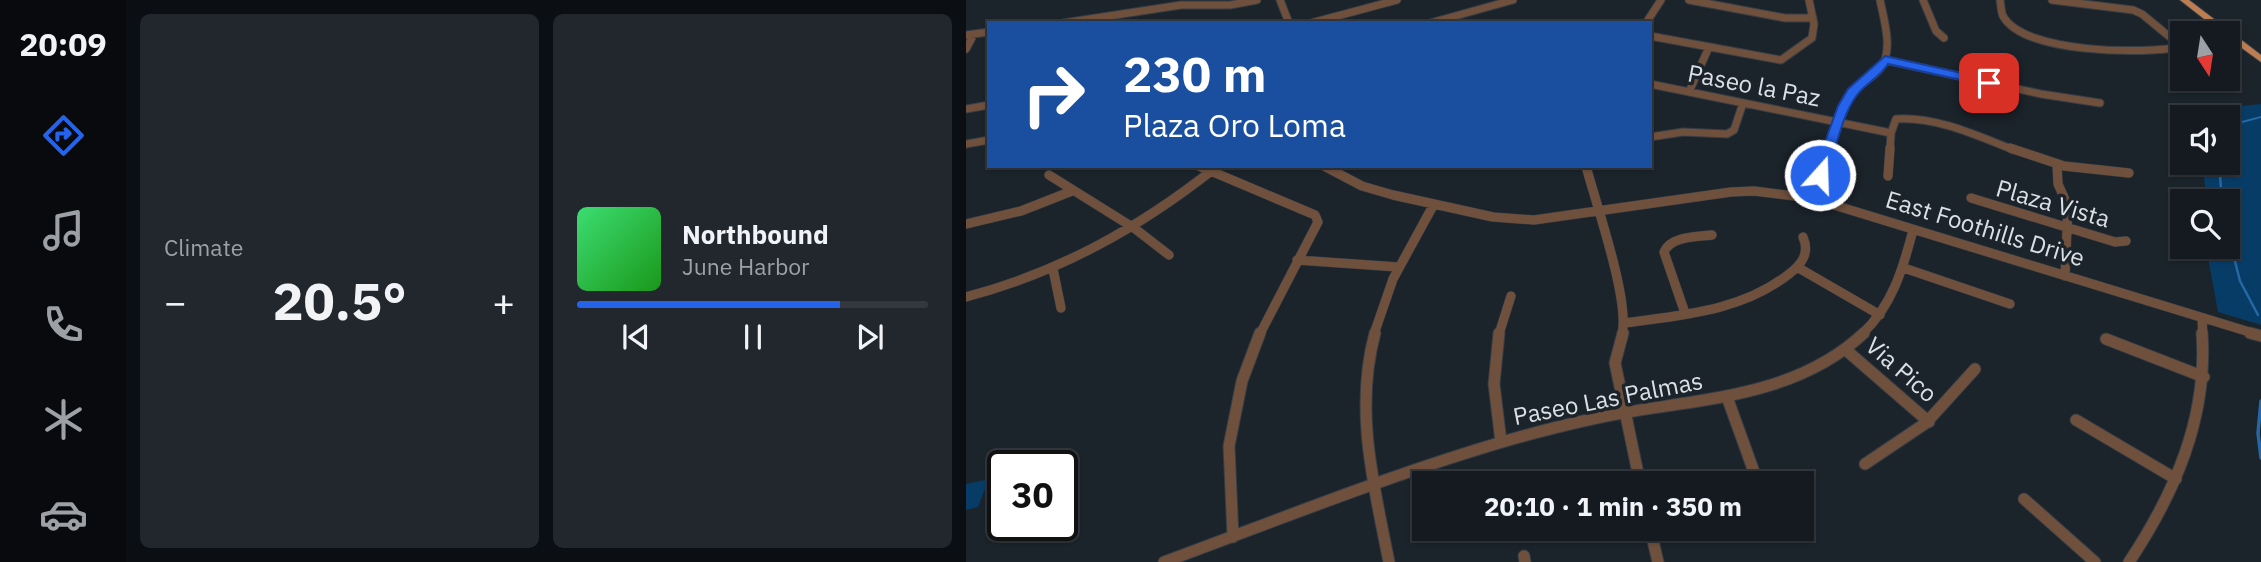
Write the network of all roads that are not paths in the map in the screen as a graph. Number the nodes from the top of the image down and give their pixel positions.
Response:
1 (1257, 0) edge
2 (1280, 0) edge
3 (1397, 0) edge
4 (1513, 0) edge
5 (1661, 0) edge
6 (1689, 0) edge
7 (1737, 0) edge
8 (1809, 0) edge
9 (1880, 0) edge
10 (1923, 0) edge
11 (2000, 0) edge
12 (2052, 0) edge
13 (2184, 0) edge
14 (2084, 2) edge
15 (1735, 9) junction
16 (1127, 13) junction
17 (1813, 18) junction
18 (1339, 19) edge
19 (1455, 20) edge
20 (1076, 21) edge
21 (1125, 21) edge
22 (1288, 21) edge
23 (1647, 21) edge
24 (2211, 21) edge
25 (970, 35) edge
26 (1652, 36) edge
27 (2170, 37) edge
28 (1944, 38) dead end
29 (2240, 44) edge
30 (1709, 47) junction
31 (966, 49) edge
32 (2170, 49) edge
33 (2261, 59) edge
34 (1885, 60) junction
35 (1652, 84) edge
36 (1689, 92) junction
37 (1743, 103) junction
38 (2100, 103) dead end
39 (987, 105) edge
40 (966, 109) edge
41 (1838, 122) junction
42 (1891, 133) junction
43 (1652, 137) edge
44 (987, 140) edge
45 (966, 144) edge
46 (2057, 164) junction
47 (1328, 168) edge
48 (1587, 168) edge
49 (1213, 169) edge
50 (2129, 173) dead end
51 (1049, 175) dead end
52 (1888, 176) dead end
53 (1072, 191) junction
54 (1811, 198) junction
55 (1971, 198) dead end
56 (1434, 204) junction
57 (1598, 213) junction
58 (966, 224) edge
59 (1134, 228) junction
60 (2068, 229) junction
61 (1913, 230) junction
62 (1712, 235) dead end
63 (1803, 237) dead end
64 (2126, 242) dead end
65 (1169, 255) dead end
66 (1297, 260) junction
67 (1398, 267) junction
68 (1797, 267) junction
69 (1904, 268) junction
70 (1053, 269) junction
71 (2065, 276) junction
72 (966, 296) edge
73 (1511, 296) dead end
74 (2010, 303) dead end
75 (1061, 308) dead end
76 (1685, 313) junction
77 (1880, 315) junction
78 (2202, 320) junction
79 (1625, 323) junction
80 (2261, 337) edge
81 (2106, 339) dead end
82 (1846, 350) junction
83 (1975, 369) dead end
84 (2204, 377) junction
85 (1727, 397) junction
86 (1624, 415) junction
87 (2076, 420) dead end
88 (1929, 422) junction
89 (1501, 442) junction
90 (1865, 464) dead end
91 (1637, 471) edge
92 (1754, 471) edge
93 (2176, 480) junction
94 (1374, 486) junction
95 (2024, 499) dead end
96 (1233, 537) junction
97 (1653, 541) edge
98 (1164, 562) edge
99 (1389, 562) edge
100 (1658, 562) edge
101 (2095, 562) edge
102 (2129, 562) edge

1 - 16 street
2 - 22 street
3 - 18 street
4 - 19 street
5 - 23 street
6 - 15 street
7 - 15 street
8 - 17 street
9 - 34 street
10 - 28 street
11 - 32 street
12 - 14 street
13 - 24 main road
14 - 27 street
15 - 17 street
16 - 20 street
16 - 21 street
17 - 30 street
25 - 31 street
26 - 30 street
29 - 33 main road
30 - 36 street
34 - 38 street
34 - 41 street
35 - 36 street, Paseo la Paz
36 - 37 street, Paseo la Paz
37 - 41 street, Paseo la Paz
37 - 43 street
39 - 40 street
41 - 42 street, Paseo la Paz
41 - 54 street
42 - 46 street
42 - 52 street
44 - 45 street
46 - 50 street
46 - 60 street
47 - 56 street, East Foothills Drive
48 - 57 street
49 - 59 street
49 - 66 street
51 - 53 street
53 - 58 street
53 - 59 street
54 - 57 street, East Foothills Drive
54 - 61 street, East Foothills Drive
55 - 60 street, Plaza Vista
56 - 57 street, East Foothills Drive
56 - 67 street
57 - 79 street
59 - 65 street
59 - 70 street
60 - 64 street, Plaza Vista
60 - 71 street
61 - 69 street, Paseo Las Palmas
61 - 71 street, East Foothills Drive
62 - 76 street
63 - 68 street
66 - 67 street
66 - 96 street
67 - 94 street
68 - 76 street
68 - 77 street
69 - 74 street
69 - 77 street, Paseo Las Palmas
70 - 72 street
70 - 75 street
71 - 78 street, East Foothills Drive
73 - 89 street
76 - 79 street
77 - 82 street, Paseo Las Palmas
78 - 80 street, East Foothills Drive
78 - 84 street
79 - 86 street
81 - 84 street
82 - 85 street, Paseo Las Palmas
82 - 88 street, Via Pico
83 - 88 street
84 - 93 street
85 - 86 street, Paseo Las Palmas
85 - 92 street
86 - 89 street, Paseo Las Palmas
86 - 91 street
87 - 93 street
88 - 90 street
89 - 94 street, Paseo Las Palmas
93 - 102 street
94 - 96 street, Paseo Las Palmas
94 - 99 street
95 - 101 street
96 - 98 street, Paseo Las Palmas
97 - 100 street

